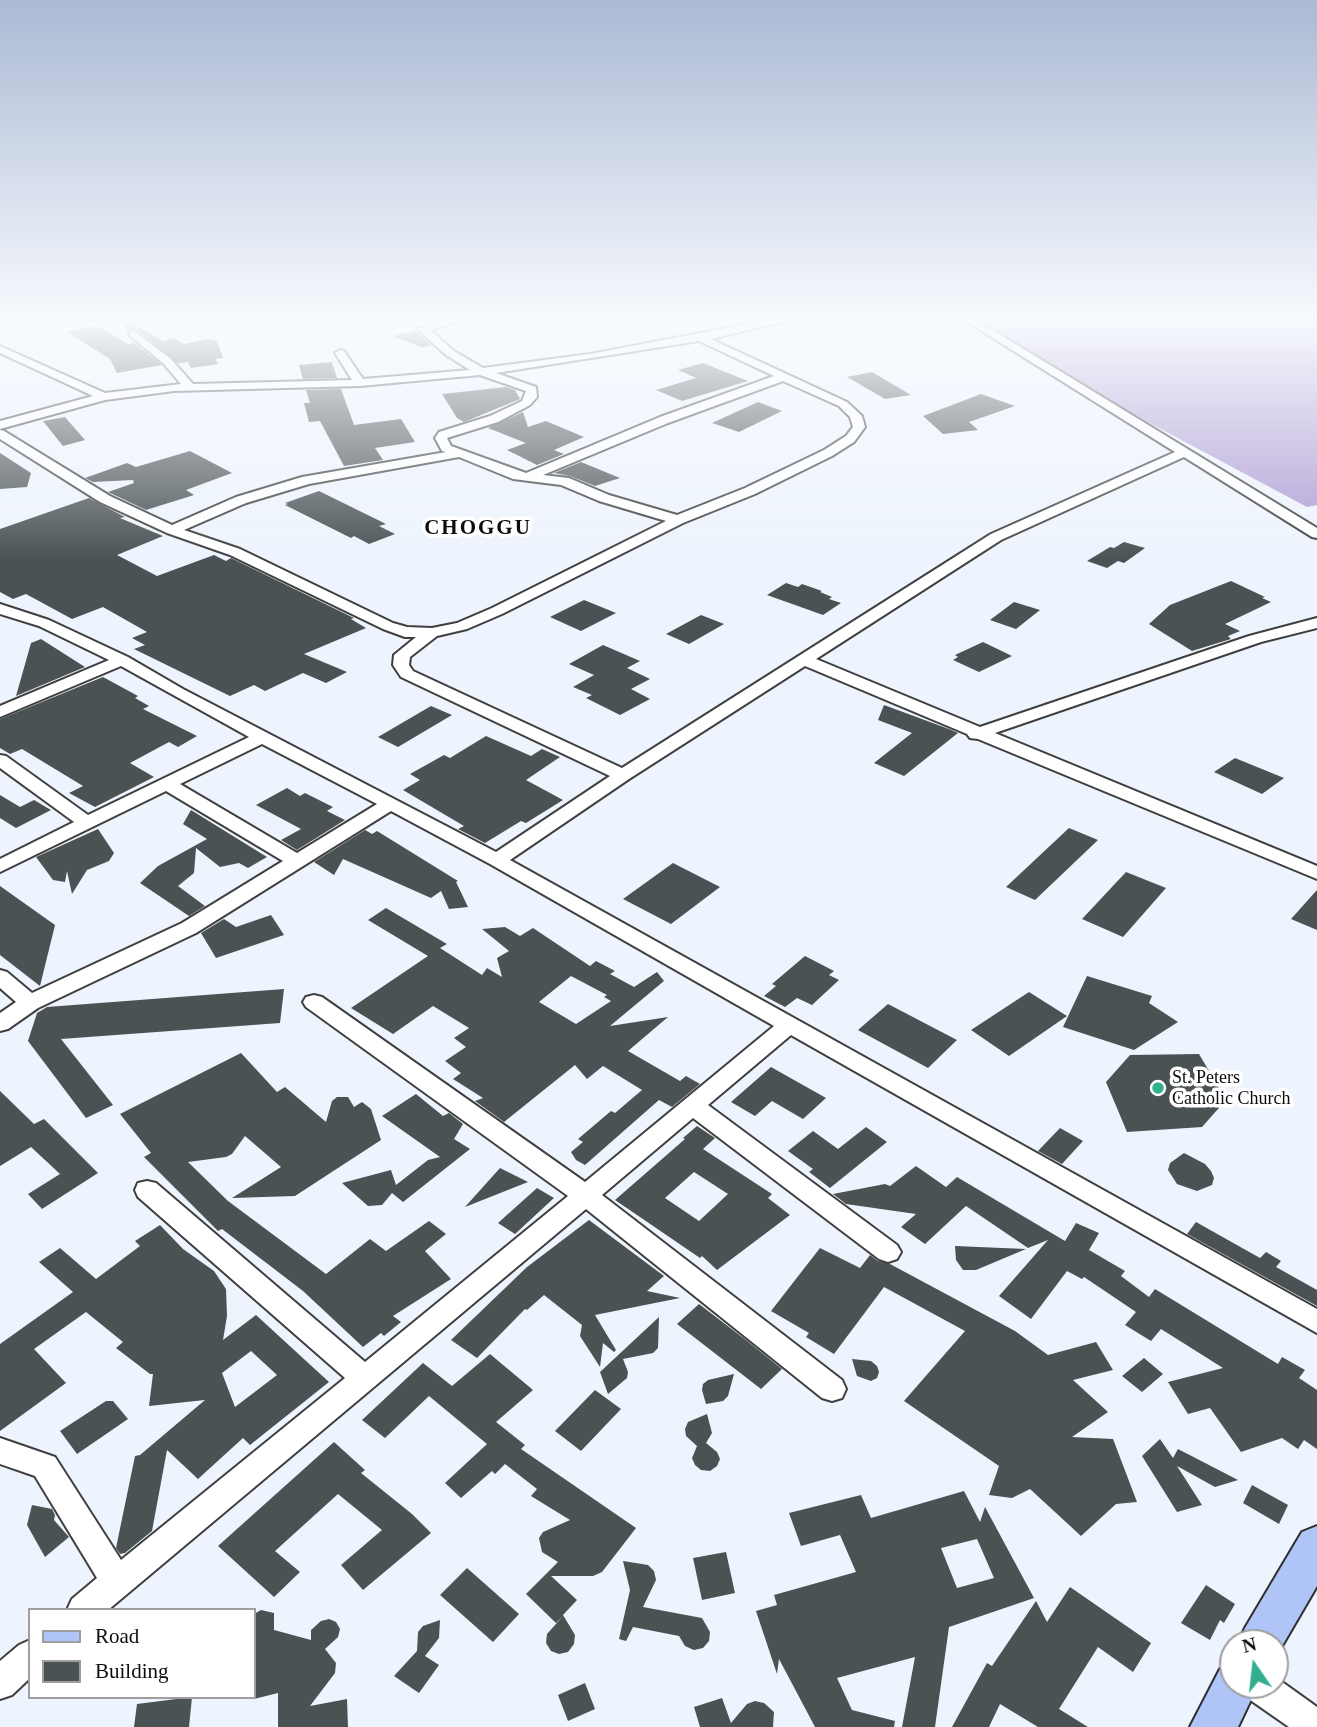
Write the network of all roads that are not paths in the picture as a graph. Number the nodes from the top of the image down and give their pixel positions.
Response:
1 (98, 399) edge
2 (530, 399) edge
3 (723, 399) edge
4 (832, 399) edge
5 (1096, 399) edge
6 (0, 425) edge
7 (0, 434) edge
8 (1183, 453) junction
9 (457, 454) junction
10 (526, 477) junction
11 (678, 520) junction
12 (172, 530) junction
13 (1317, 534) edge
14 (0, 609) edge
15 (1317, 623) edge
16 (432, 632) junction
17 (122, 660) junction
18 (804, 660) junction
19 (0, 712) edge
20 (976, 734) junction
21 (262, 737) junction
22 (0, 760) edge
23 (623, 775) junction
24 (167, 783) junction
25 (390, 804) junction
26 (87, 823) junction
27 (497, 860) junction
28 (296, 861) junction
29 (0, 866) edge
30 (1317, 873) edge
31 (0, 977) edge
32 (314, 1002) dead end
33 (30, 1003) junction
34 (0, 1024) edge
35 (790, 1024) junction
36 (693, 1106) junction
37 (148, 1190) dead end
38 (586, 1196) junction
39 (888, 1252) dead end
40 (1317, 1322) edge
41 (365, 1379) junction
42 (832, 1389) dead end
43 (0, 1451) edge
44 (1317, 1546) edge
45 (117, 1582) junction
46 (85, 1608) edge
47 (1268, 1629) edge
48 (28, 1658) edge
49 (0, 1683) edge
50 (1228, 1699) edge
51 (1278, 1699) edge
52 (1213, 1727) edge
53 (1317, 1727) edge

1 - 6 street
2 - 9 street
3 - 10 street
4 - 11 street
5 - 8 street
7 - 12 street
8 - 13 street
8 - 18 street
9 - 10 street
9 - 12 street
10 - 11 street
11 - 16 street
12 - 16 street
14 - 17 street
15 - 20 street
16 - 23 street
17 - 19 street
17 - 21 street
18 - 20 street
18 - 23 street
20 - 30 street
21 - 24 street
21 - 25 street
22 - 26 street
23 - 27 street
24 - 26 street
24 - 28 street
25 - 27 street
25 - 28 street
26 - 29 street
27 - 35 street
28 - 33 street
31 - 33 street
32 - 38 street
33 - 34 street
35 - 36 street
35 - 40 street
36 - 38 street
36 - 39 street
37 - 41 street
38 - 41 street
38 - 42 street
41 - 45 street
43 - 45 street
44 - 47 main road
45 - 46 street
48 - 49 street
50 - 52 main road
51 - 53 street

